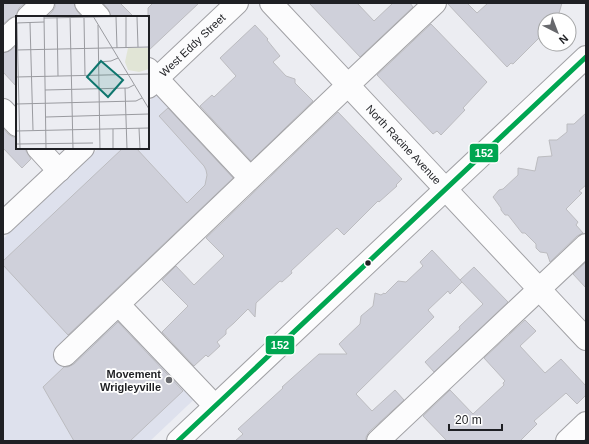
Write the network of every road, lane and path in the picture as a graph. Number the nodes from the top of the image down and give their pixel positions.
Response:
1 (43, 3) edge
2 (86, 3) edge
3 (237, 3) edge
4 (271, 3) edge
5 (435, 3) edge
6 (29, 16) edge
7 (98, 16) edge
8 (16, 29) edge
9 (3, 41) edge
10 (586, 57) edge
11 (151, 78) edge
12 (348, 85) junction
13 (3, 110) edge
14 (16, 124) edge
15 (39, 149) edge
16 (82, 149) edge
17 (59, 171) junction
18 (250, 178) junction
19 (446, 189) junction
20 (3, 223) edge
21 (586, 245) edge
22 (540, 290) junction
23 (119, 305) junction
24 (586, 339) edge
25 (65, 355) dead end
26 (215, 406) junction
27 (586, 423) edge
28 (178, 441) edge
29 (378, 441) edge
30 (568, 441) edge

1 - 6 street
2 - 7 street
3 - 11 street, West Eddy Street
4 - 12 street, North Racine Avenue
5 - 12 street
8 - 9 street
10 - 19 street
11 - 18 street
12 - 18 street
12 - 19 street, North Racine Avenue
13 - 14 street
15 - 17 street
16 - 17 street
17 - 20 street
18 - 23 street
19 - 22 street, North Racine Avenue
19 - 26 street
21 - 22 street
22 - 24 street, North Racine Avenue
22 - 29 street
23 - 25 street
23 - 26 street
26 - 28 street
27 - 30 street

